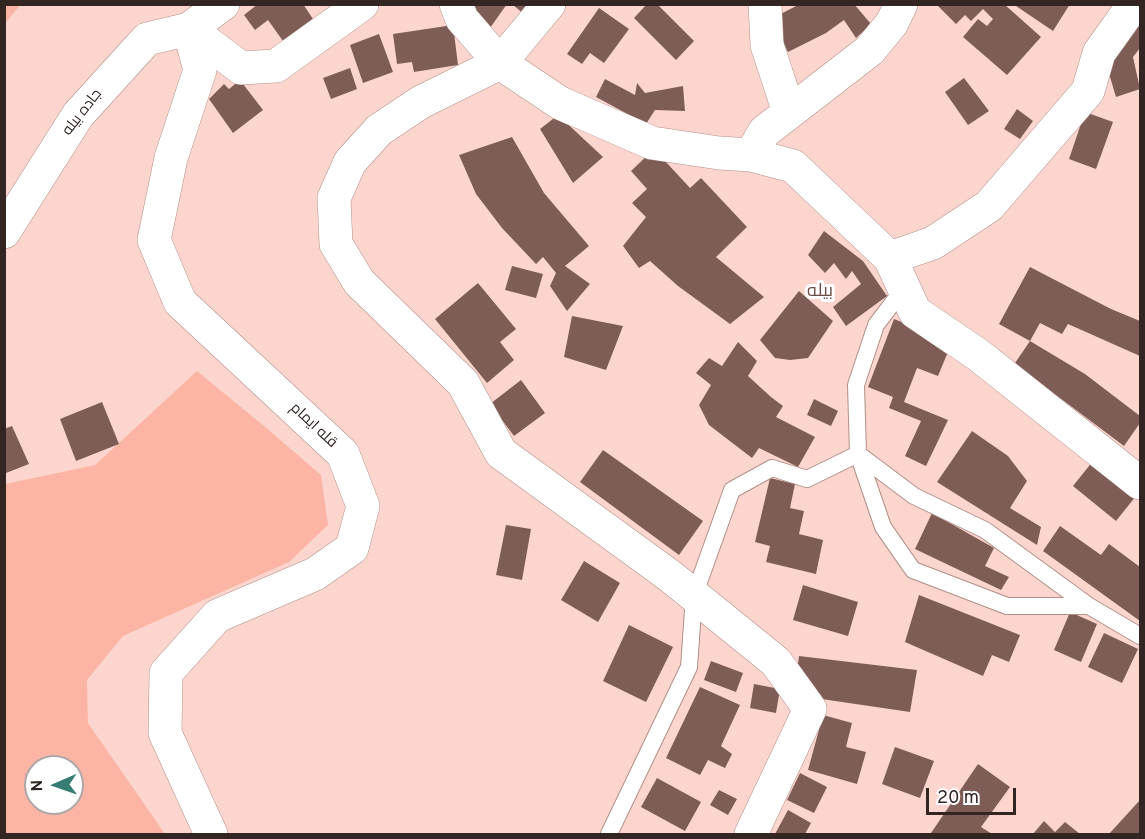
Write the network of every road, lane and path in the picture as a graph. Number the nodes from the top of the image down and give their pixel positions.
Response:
1 (223, 4) edge
2 (362, 4) edge
3 (456, 4) edge
4 (549, 4) edge
5 (765, 4) edge
6 (901, 4) edge
7 (1134, 4) edge
8 (189, 29) junction
9 (500, 63) junction
10 (789, 112) junction
11 (751, 154) junction
12 (4, 232) edge
13 (890, 258) junction
14 (904, 288) junction
15 (858, 454) junction
16 (1140, 483) edge
17 (694, 596) junction
18 (1089, 606) junction
19 (1140, 636) edge
20 (211, 834) edge
21 (609, 834) edge
22 (751, 834) edge

1 - 8 street
2 - 8 street
3 - 9 street
4 - 9 street
5 - 10 street
6 - 10 street
7 - 13 street
8 - 12 street, جاده بیله
8 - 20 street, قله ایمام
9 - 11 street
9 - 17 street
10 - 11 street
11 - 13 street
13 - 14 street
14 - 15 lane
14 - 16 street
15 - 17 lane
15 - 18 lane
15 - 18 lane
17 - 21 lane
17 - 22 street
18 - 19 lane

